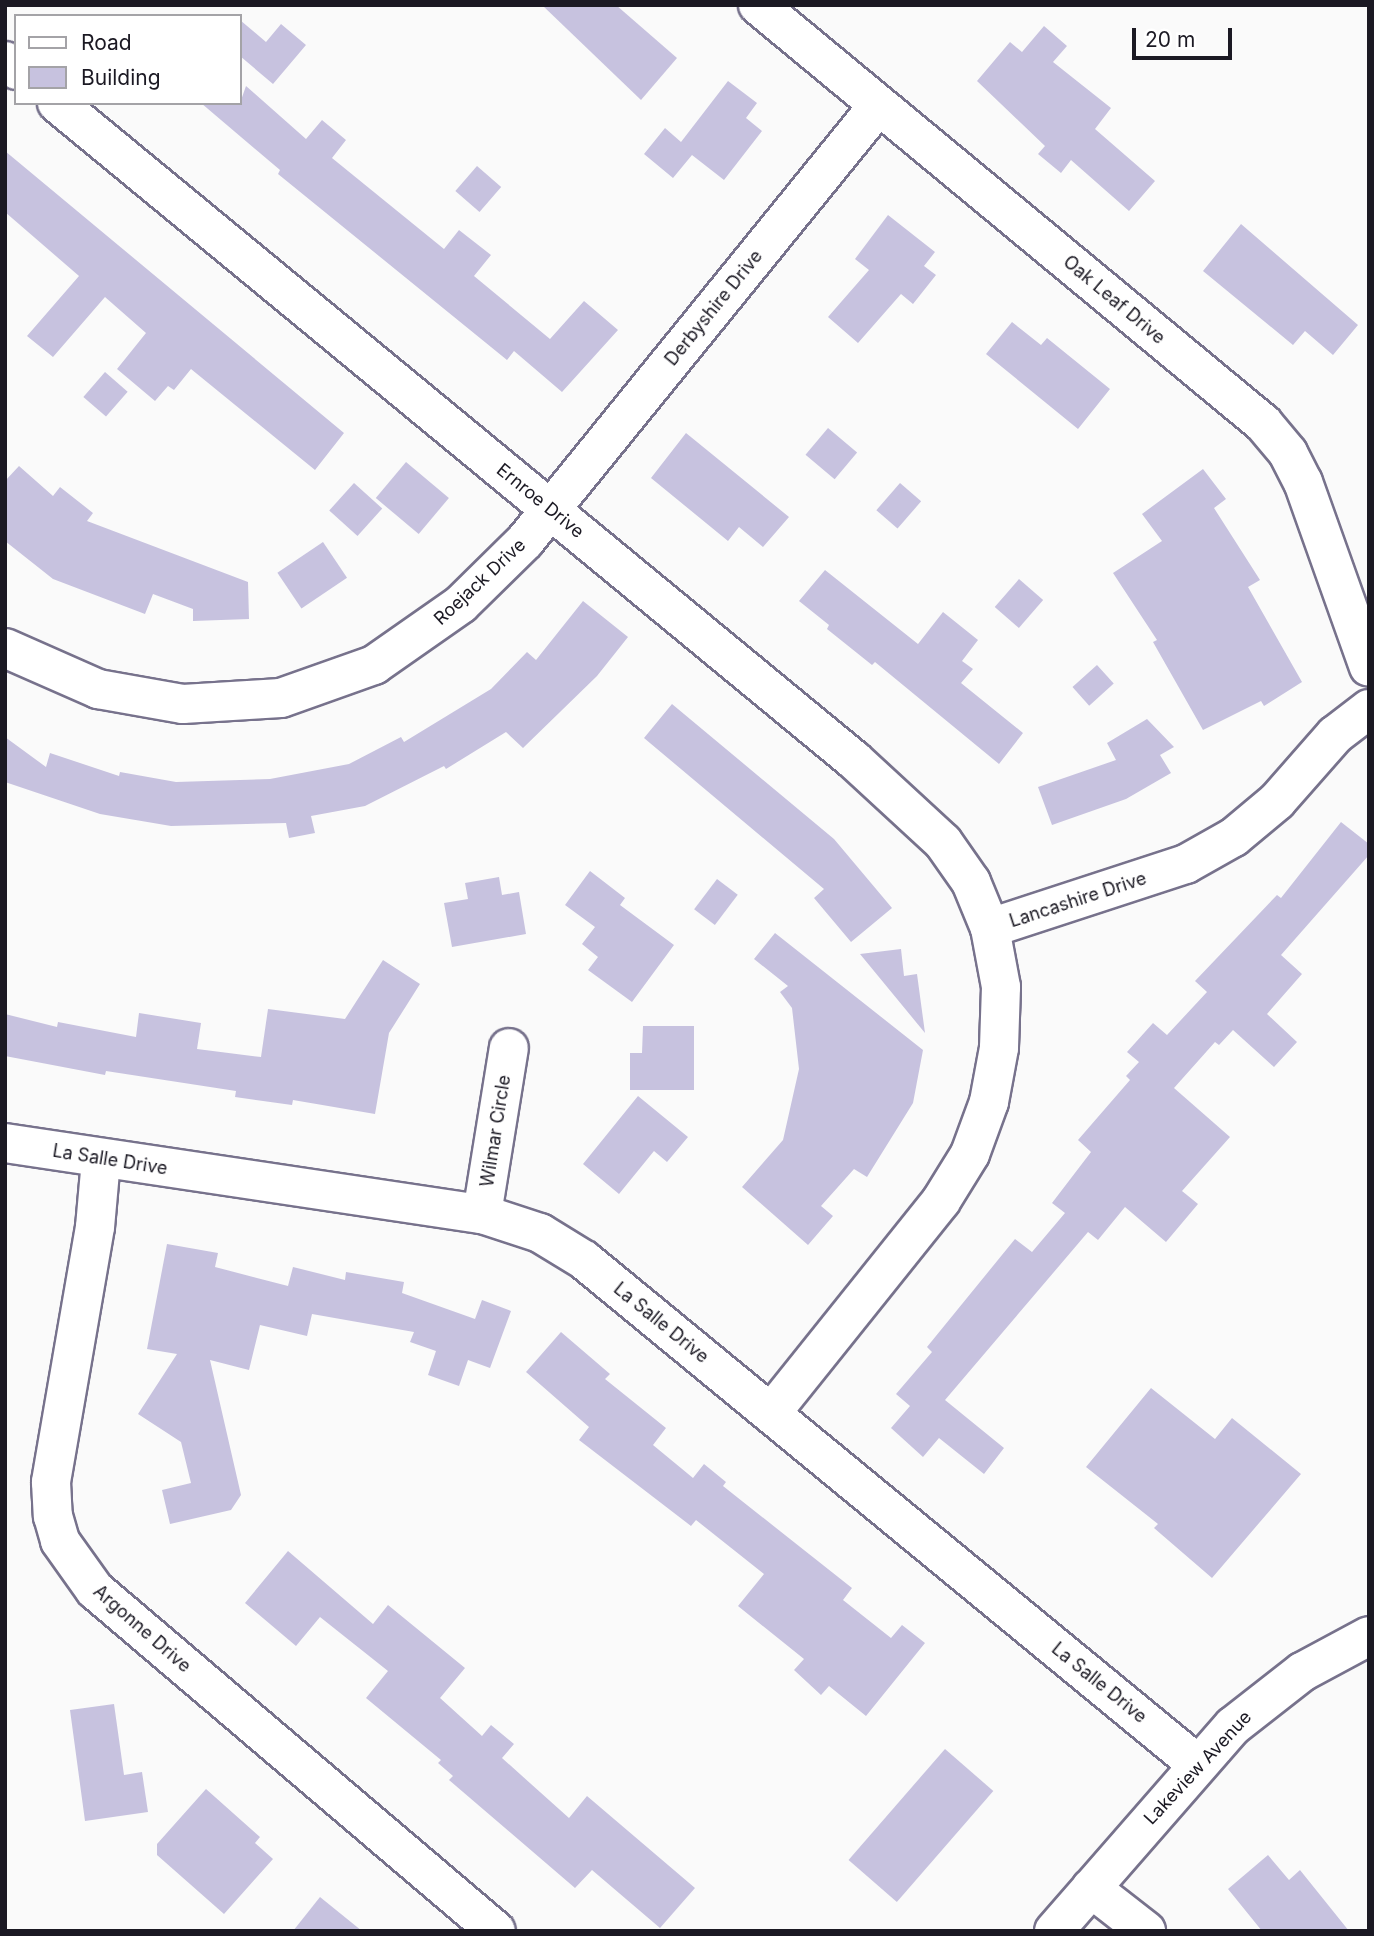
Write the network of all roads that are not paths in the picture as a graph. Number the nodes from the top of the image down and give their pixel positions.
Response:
1 (758, 5) edge
2 (59, 105) edge
3 (878, 106) junction
4 (551, 510) junction
5 (5, 648) edge
6 (1369, 667) edge
7 (1369, 709) edge
8 (990, 928) junction
9 (509, 1048) dead end
10 (5, 1143) edge
11 (100, 1160) junction
12 (482, 1214) junction
13 (771, 1413) junction
14 (1369, 1636) edge
15 (1197, 1764) junction
16 (1091, 1888) junction
17 (496, 1931) edge
18 (1054, 1931) edge
19 (1146, 1931) edge

1 - 3 street, Oak Leaf Drive
2 - 4 street, Ernroe Drive
3 - 4 street, Derbyshire Drive
3 - 6 street, Oak Leaf Drive
4 - 5 street, Roejack Drive
4 - 8 street, Ernroe Drive
7 - 8 street, Lancashire Drive
8 - 13 street, Lancashire Drive
9 - 12 street, Wilmar Circle
10 - 11 street, La Salle Drive
11 - 12 street, La Salle Drive
11 - 17 street, Argonne Drive
12 - 13 street, La Salle Drive
13 - 15 street, La Salle Drive
14 - 15 street, Lakeview Avenue
15 - 16 street, Lakeview Avenue
16 - 18 street, Lakeview Avenue
16 - 19 street

